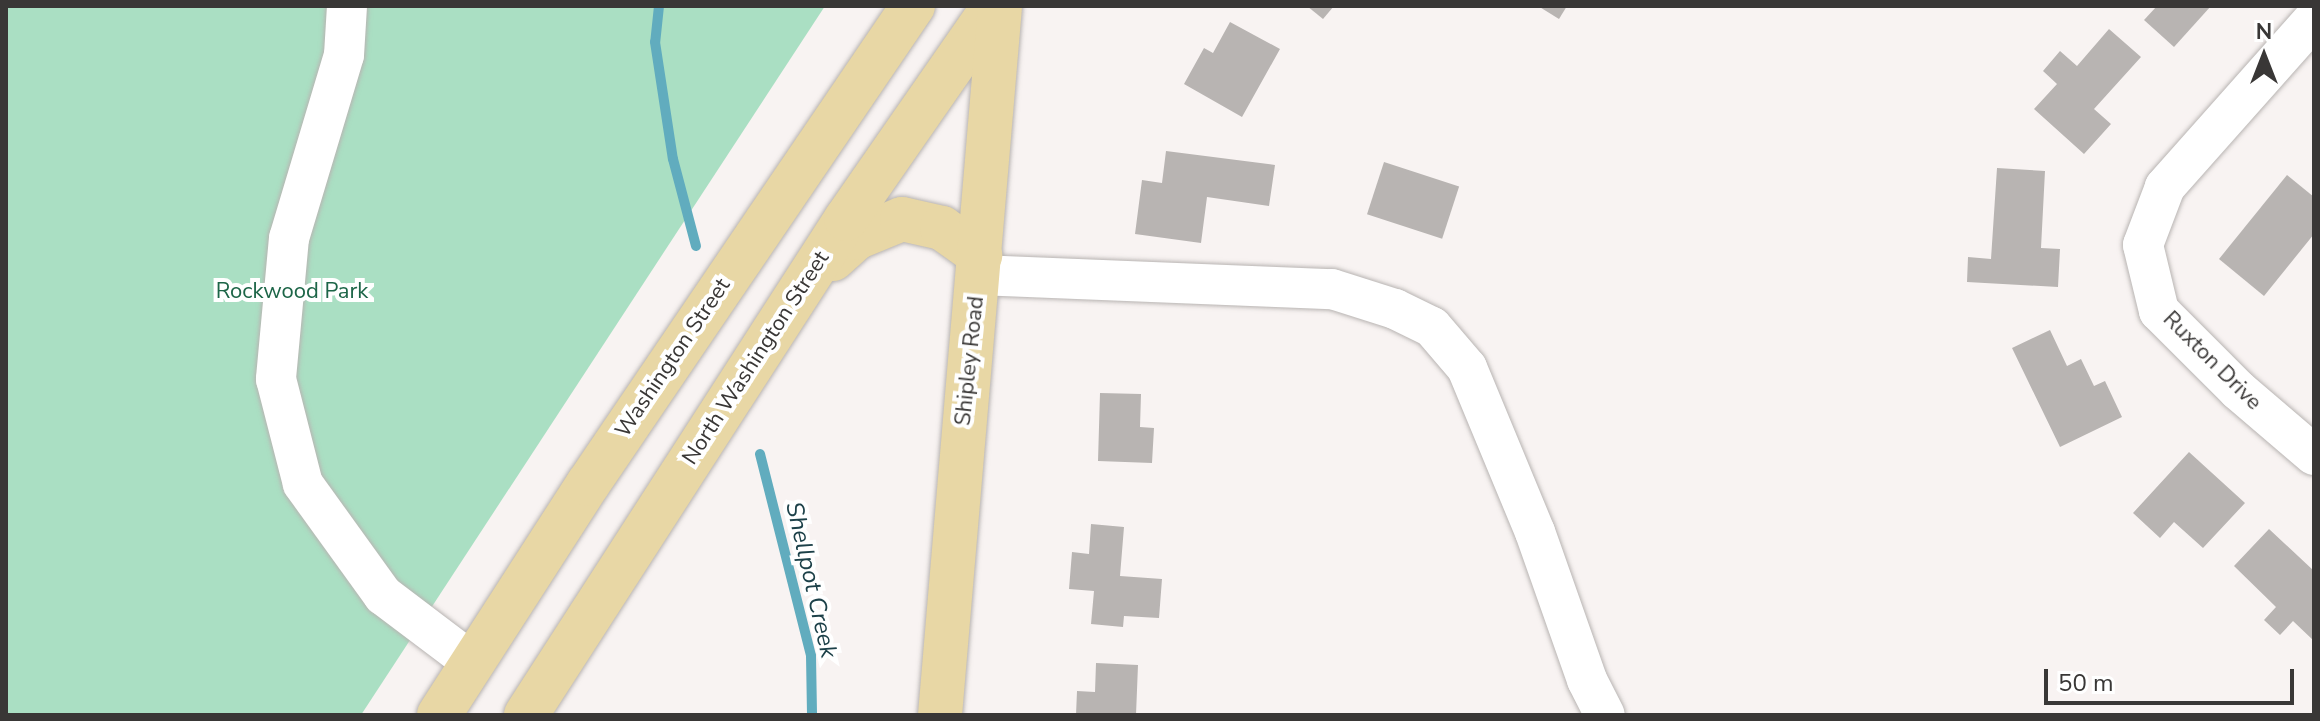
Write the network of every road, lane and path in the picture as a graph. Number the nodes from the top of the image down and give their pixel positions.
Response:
1 (347, 6) edge
2 (913, 6) edge
3 (997, 6) edge
4 (2314, 19) edge
5 (979, 265) junction
6 (793, 302) junction
7 (2314, 455) edge
8 (473, 663) junction
9 (439, 715) edge
10 (526, 715) edge
11 (940, 715) edge
12 (1605, 715) edge

1 - 8 street
2 - 8 main road, Washington Street
3 - 5 main road, Shipley Road
3 - 6 main road, North Washington Street
4 - 7 street, Ruxton Drive
5 - 6 main road
5 - 11 main road, Shipley Road
5 - 12 street
6 - 10 main road, North Washington Street
8 - 9 main road, Washington Street

